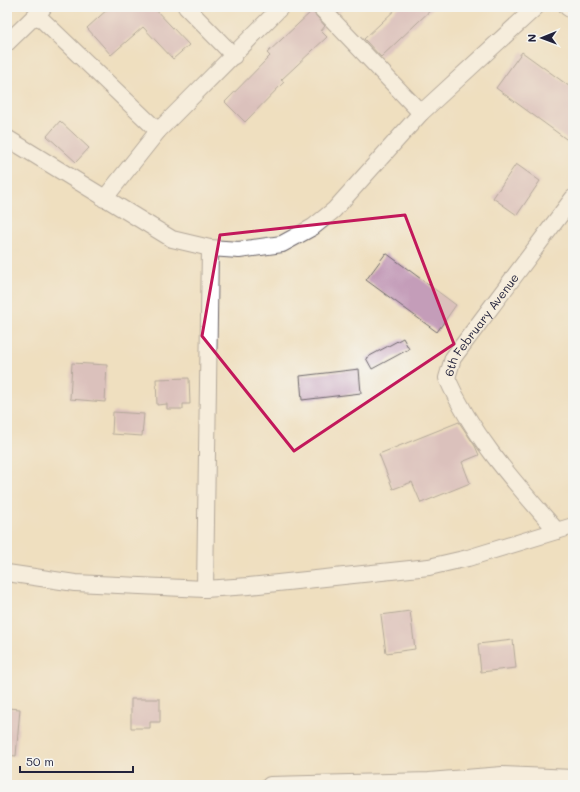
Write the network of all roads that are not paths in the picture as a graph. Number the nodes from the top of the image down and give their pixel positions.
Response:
1 (186, 7) edge
2 (281, 7) edge
3 (320, 7) edge
4 (536, 7) edge
5 (567, 7) edge
6 (40, 11) edge
7 (573, 11) edge
8 (7, 43) edge
9 (234, 56) junction
10 (422, 113) junction
11 (158, 131) junction
12 (7, 138) edge
13 (573, 198) edge
14 (104, 199) junction
15 (210, 248) junction
16 (573, 526) edge
17 (558, 531) junction
18 (7, 573) edge
19 (205, 589) junction
20 (573, 778) edge
21 (270, 785) edge

1 - 9 street
2 - 9 street
3 - 10 street
4 - 10 street
5 - 7 street
6 - 8 street
6 - 11 street
9 - 11 street
10 - 15 street
11 - 14 street
12 - 14 street
13 - 17 street, 6th February Avenue
14 - 15 street
15 - 19 street
16 - 17 street
17 - 19 street
18 - 19 street
20 - 21 street

